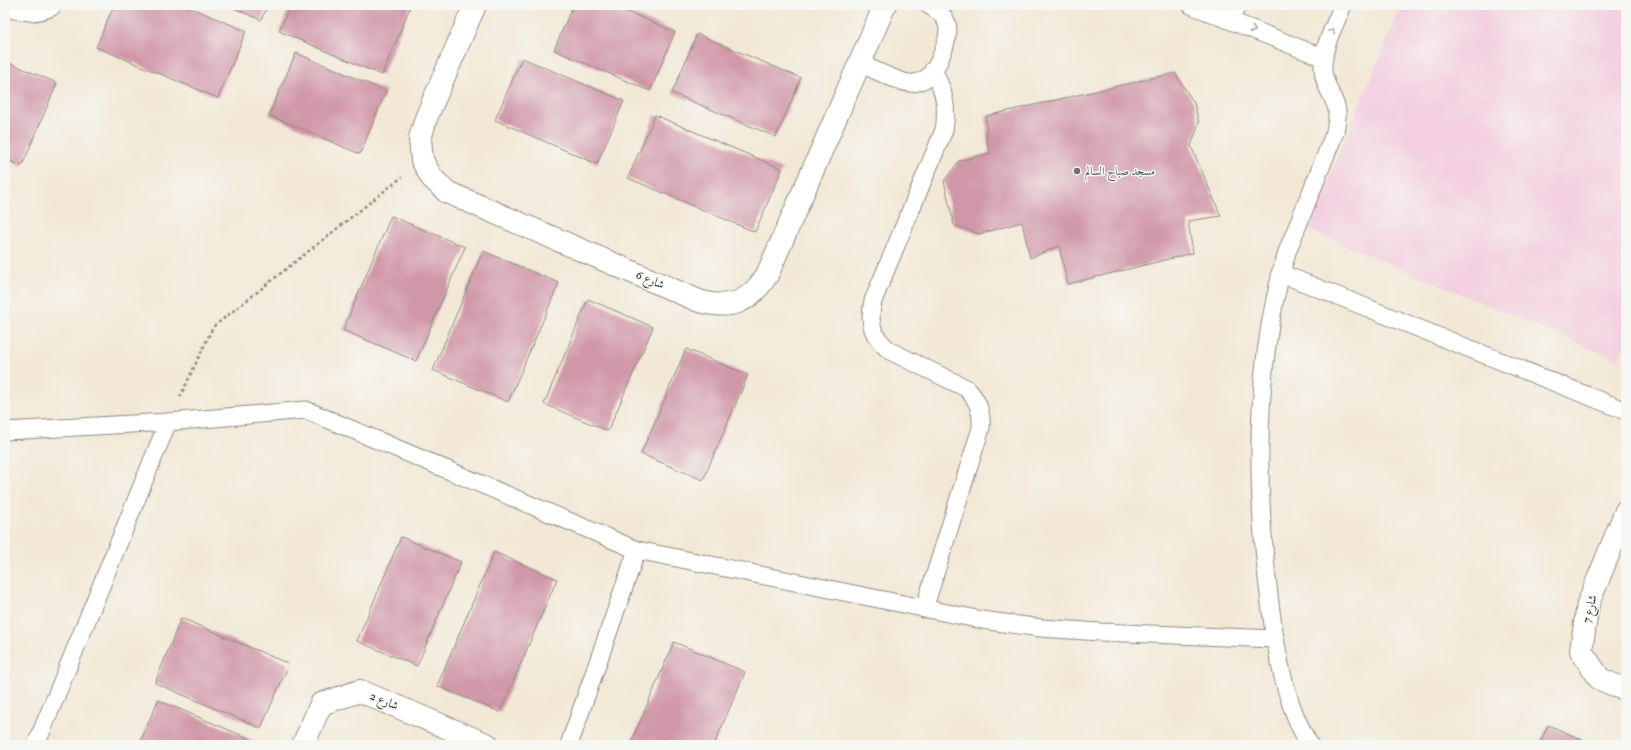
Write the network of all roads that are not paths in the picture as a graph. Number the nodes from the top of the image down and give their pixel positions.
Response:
1 (7, 5) edge
2 (50, 5) edge
3 (475, 5) edge
4 (885, 5) edge
5 (928, 5) edge
6 (1191, 5) edge
7 (1239, 5) edge
8 (1343, 5) edge
9 (1227, 19) junction
10 (1324, 58) junction
11 (860, 63) junction
12 (933, 70) junction
13 (1280, 273) junction
14 (1626, 411) edge
15 (168, 422) junction
16 (5, 431) edge
17 (1626, 511) edge
18 (637, 550) junction
19 (924, 609) junction
20 (1275, 639) junction
21 (1626, 690) edge
22 (36, 745) edge
23 (303, 745) edge
24 (488, 745) edge
25 (569, 745) edge
26 (1310, 745) edge

1 - 2 street
3 - 11 street, شارع 6
4 - 11 street, شارع 6
5 - 12 lane
6 - 9 lane
7 - 9 lane
10 -> 8 lane
9 -> 10 lane
10 - 13 lane
11 - 12 lane
12 - 19 lane
13 - 14 lane
13 - 20 lane
15 - 16 lane
15 - 18 lane
15 - 22 lane
17 - 21 street, شارع 7
18 - 19 lane
18 - 25 lane
19 - 20 lane
20 - 26 lane
23 - 24 street, شارع 2

